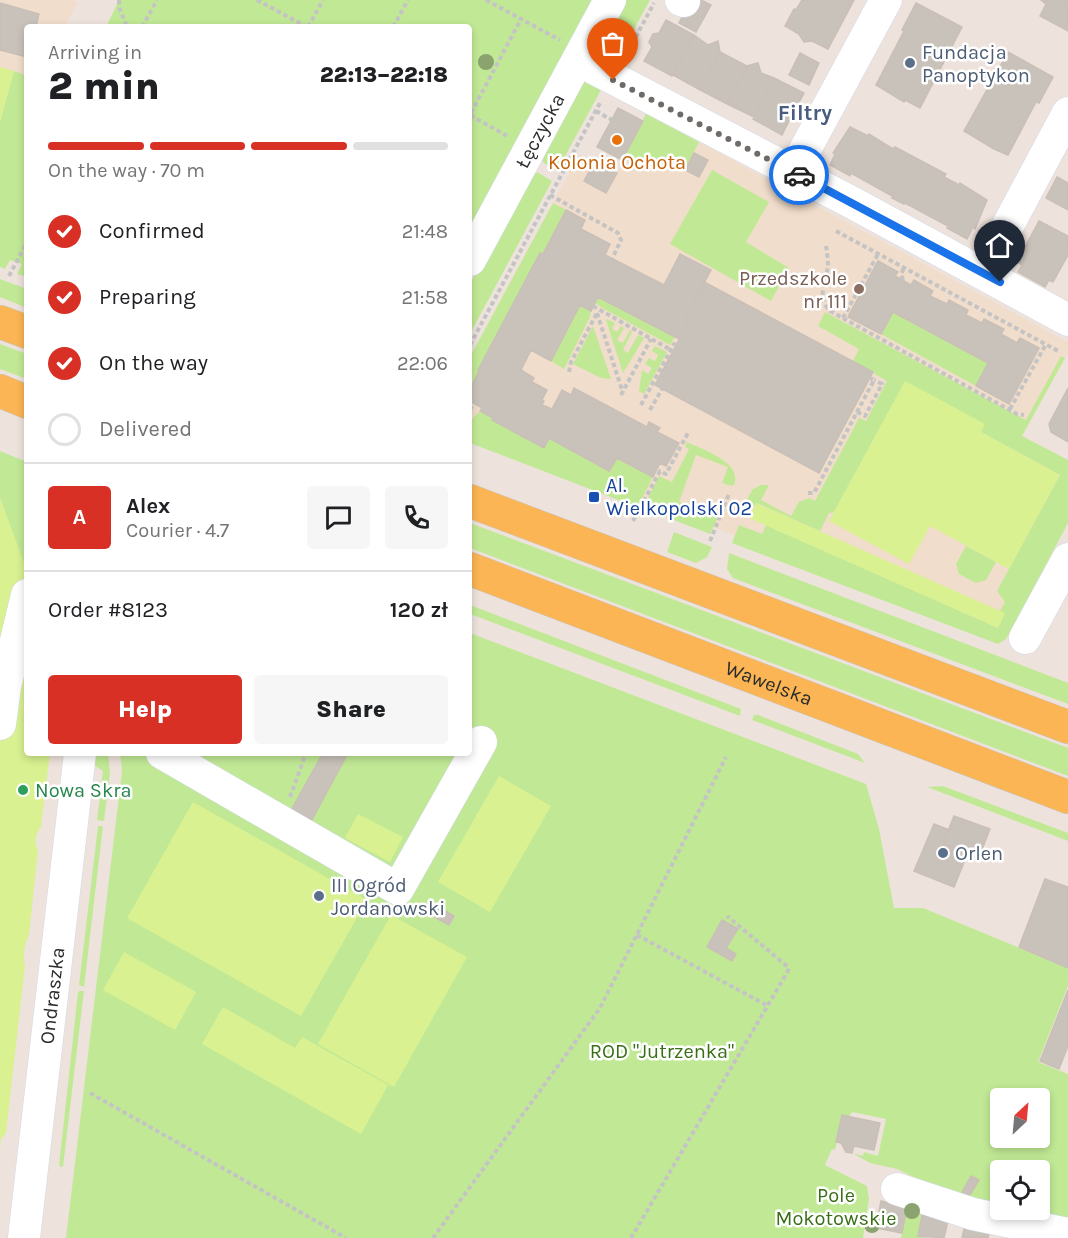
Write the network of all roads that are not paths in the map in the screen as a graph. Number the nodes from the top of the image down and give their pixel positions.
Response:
1 (610, 0) edge
2 (886, 0) edge
3 (581, 53) junction
4 (1068, 113) edge
5 (793, 171) junction
6 (472, 257) edge
7 (983, 272) junction
8 (1068, 320) edge
9 (0, 322) edge
10 (24, 331) edge
11 (0, 391) edge
12 (24, 401) edge
13 (472, 502) edge
14 (1068, 560) edge
15 (472, 570) edge
16 (24, 608) edge
17 (1025, 638) dead end
18 (0, 724) edge
19 (1068, 727) edge
20 (481, 742) dead end
21 (80, 756) edge
22 (167, 756) edge
23 (1068, 797) edge
24 (897, 1190) dead end
25 (1068, 1234) edge
26 (24, 1238) edge

1 - 3 street, Łęczycka
2 - 5 street
3 - 5 street
3 - 6 street, Łęczycka
4 - 7 street
5 - 7 street
7 - 8 street
9 - 10 main road
11 - 12 main road
13 - 19 main road
14 - 17 street
15 - 23 main road, Wawelska
16 - 18 street
20 - 22 street
21 - 26 street, Ondraszka
24 - 25 street

